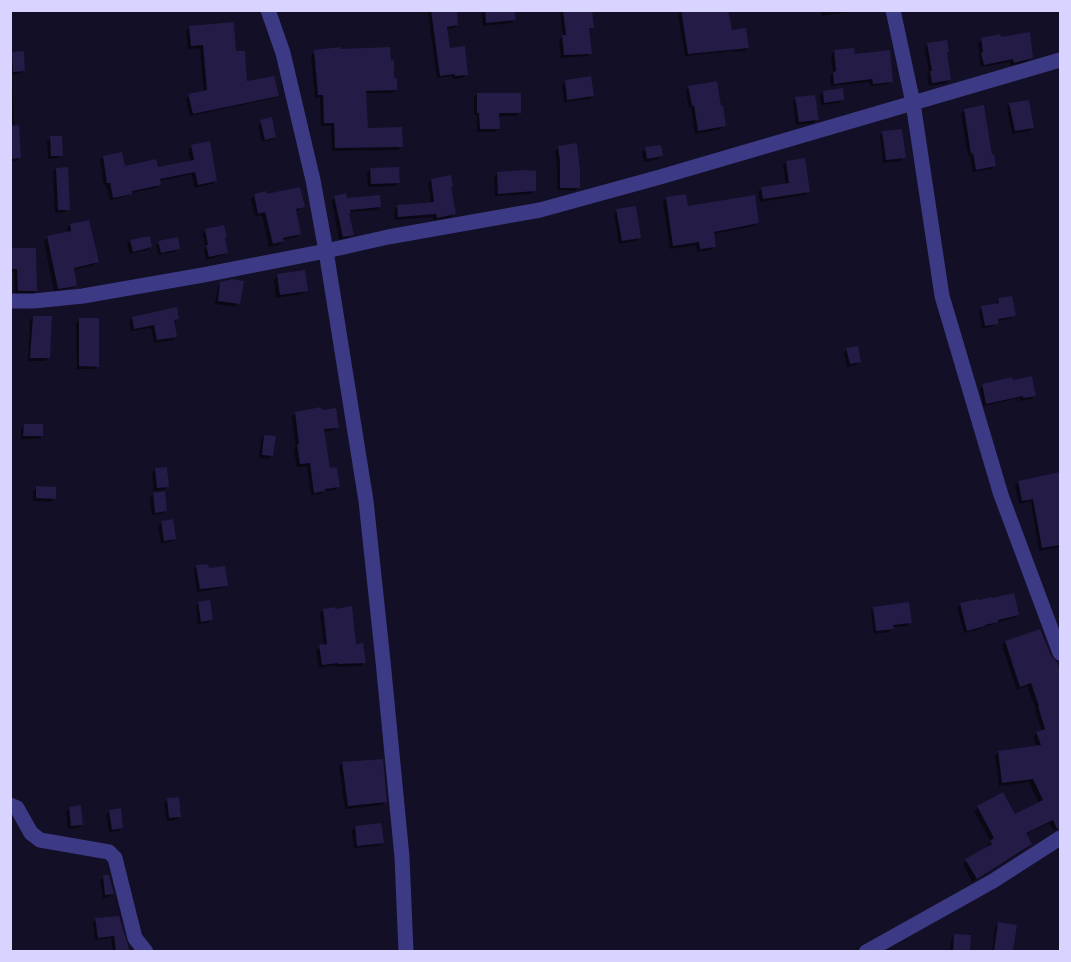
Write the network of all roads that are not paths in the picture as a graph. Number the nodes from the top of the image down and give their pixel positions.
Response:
1 (268, 10) edge
2 (893, 10) edge
3 (1060, 60) edge
4 (913, 103) junction
5 (326, 251) junction
6 (10, 301) edge
7 (1060, 653) edge
8 (10, 805) edge
9 (1060, 838) edge
10 (146, 951) edge
11 (406, 951) edge
12 (866, 951) edge

1 - 5 street
2 - 4 street
3 - 4 street
4 - 5 street
4 - 7 street
5 - 6 street
5 - 11 street
8 - 10 street
9 - 12 street

